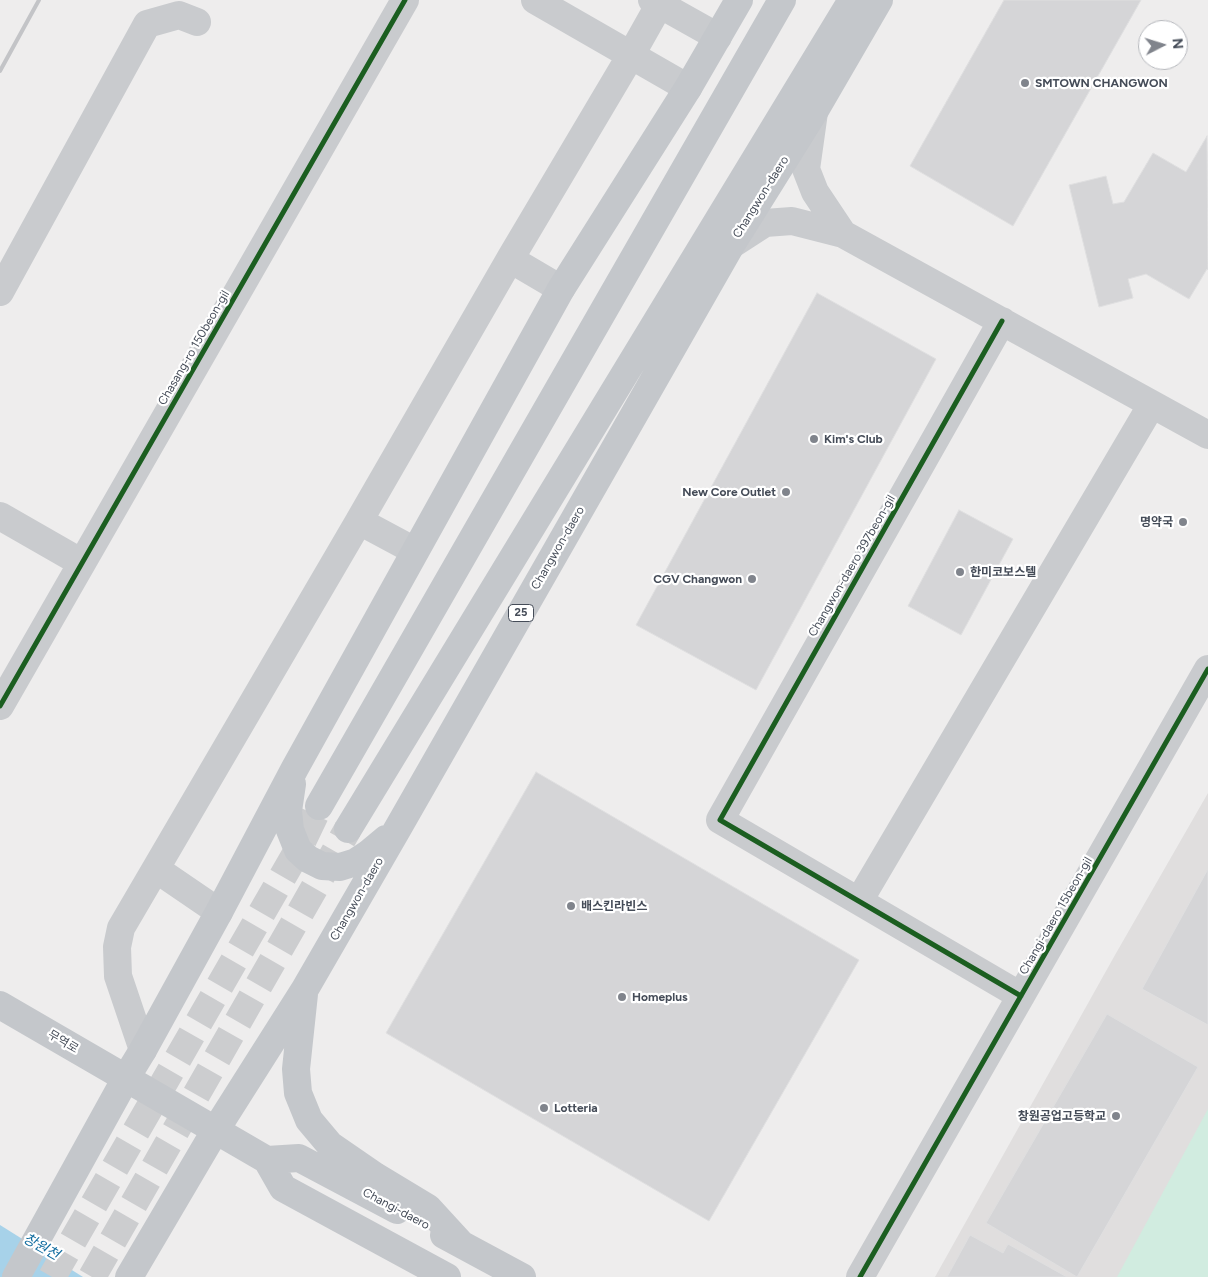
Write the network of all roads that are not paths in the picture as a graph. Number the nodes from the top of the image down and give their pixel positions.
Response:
1 (405, 0) edge
2 (535, 0) edge
3 (738, 0) edge
4 (782, 0) edge
5 (852, 0) edge
6 (879, 0) edge
7 (658, 1) edge
8 (197, 22) dead end
9 (718, 37) junction
10 (631, 55) junction
11 (688, 88) junction
12 (814, 112) junction
13 (843, 234) junction
14 (731, 245) junction
15 (510, 259) junction
16 (561, 289) junction
17 (0, 292) edge
18 (1002, 321) junction
19 (1152, 404) junction
20 (1208, 435) edge
21 (0, 516) edge
22 (359, 521) junction
23 (415, 552) junction
24 (82, 563) junction
25 (1208, 669) edge
26 (0, 706) edge
27 (295, 768) junction
28 (319, 806) tunnel mouth
29 (398, 828) junction
30 (348, 829) tunnel mouth
31 (156, 869) junction
32 (859, 901) junction
33 (220, 912) junction
34 (305, 989) junction
35 (1021, 996) junction
36 (0, 1005) edge
37 (143, 1050) junction
38 (126, 1078) junction
39 (215, 1130) junction
40 (267, 1160) junction
41 (461, 1244) junction
42 (16, 1277) edge
43 (129, 1277) edge
44 (447, 1277) edge
45 (522, 1277) edge
46 (860, 1277) edge

1 - 24 street, Chasang-ro 150beon-gil
2 - 10 street
3 - 9 main road
4 - 28 main road
5 - 30 main road
6 - 12 main road, Changwon-daero / 25
7 - 9 street
7 - 10 street
8 - 17 street
9 - 11 main road
10 - 11 street
10 - 15 street
11 - 16 main road
12 - 13 street
12 - 14 main road, Changwon-daero / 25
13 - 14 street
13 - 18 street
14 - 29 main road, Changwon-daero / 25
15 - 16 street
15 - 22 street
16 - 23 main road
18 - 19 street
18 - 32 street, Changwon-daero 397beon-gil
19 - 20 street
19 - 32 street
21 - 24 street
22 - 23 street
22 - 31 street
23 - 27 main road
24 - 26 street, Chasang-ro 150beon-gil
25 - 35 street, Changi-daero 15beon-gil
27 - 29 main road
27 - 33 main road
29 - 34 main road, Changwon-daero / 25
31 - 33 street
31 - 37 street
32 - 35 street
33 - 37 main road
34 - 39 main road, Changwon-daero / 25
34 - 41 main road
35 - 46 street, Changi-daero 15beon-gil
36 - 38 main road, 무역로
37 - 38 main road
38 - 39 main road, 무역로
38 - 42 main road
39 - 40 main road
39 - 43 main road, Changwon-daero / 25
40 - 41 main road, Changi-daero
40 - 44 main road
41 - 45 main road, Changi-daero

